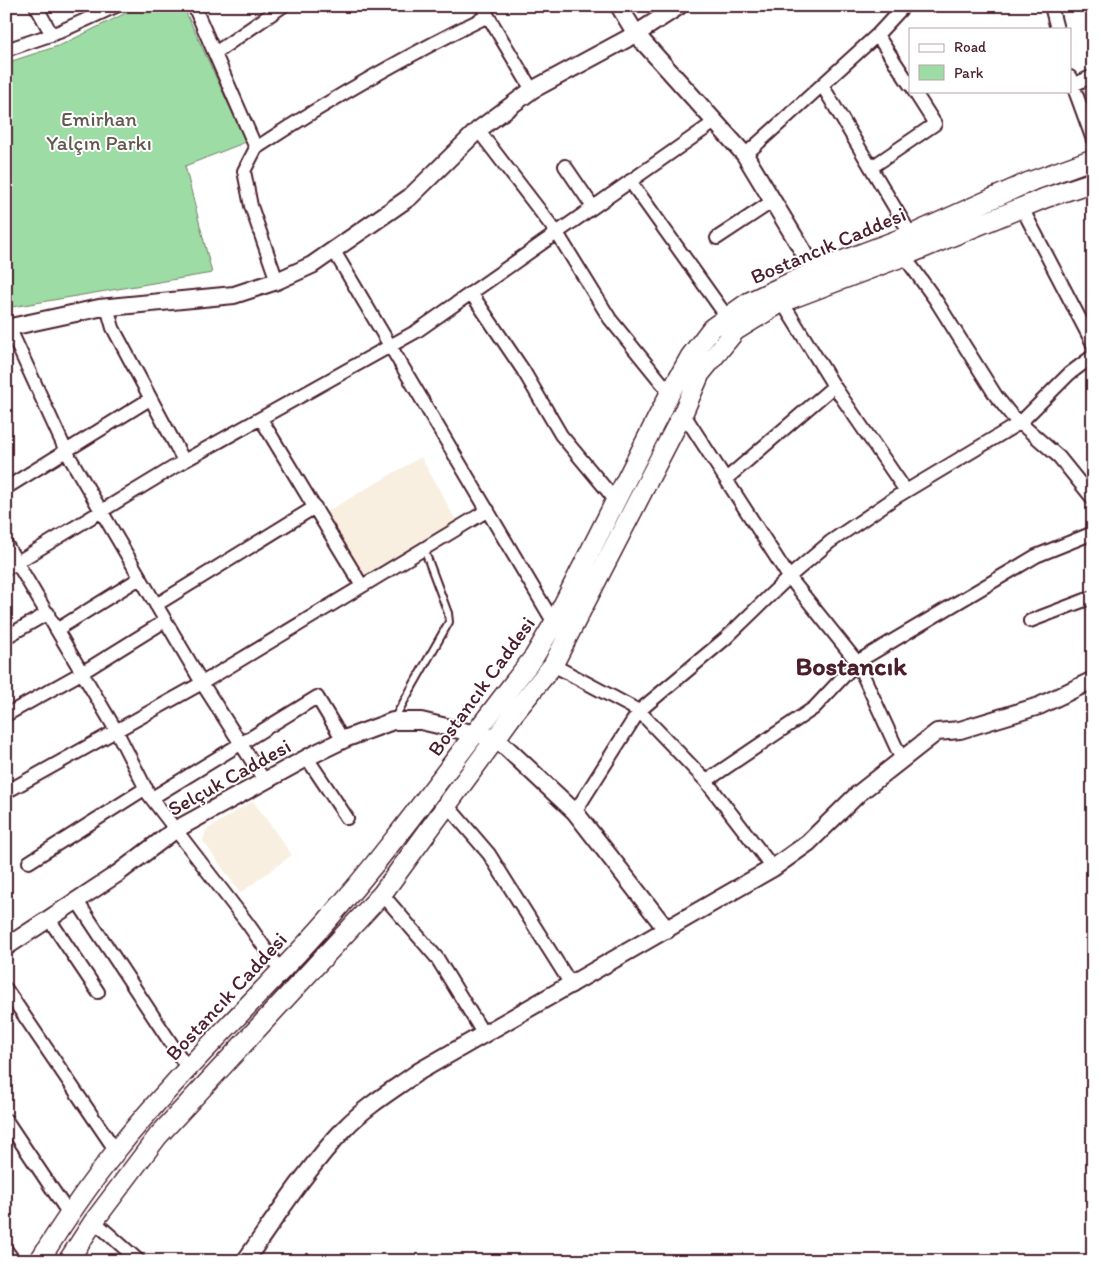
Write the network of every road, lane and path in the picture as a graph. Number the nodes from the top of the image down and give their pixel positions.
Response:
1 (36, 6) edge
2 (116, 6) edge
3 (194, 6) edge
4 (283, 6) edge
5 (619, 6) edge
6 (679, 6) edge
7 (904, 6) edge
8 (1051, 6) edge
9 (485, 11) edge
10 (1057, 28) edge
11 (52, 34) junction
12 (636, 34) junction
13 (878, 35) junction
14 (6, 50) edge
15 (215, 53) junction
16 (1093, 76) edge
17 (1072, 81) edge
18 (909, 83) edge
19 (822, 85) junction
20 (532, 90) junction
21 (915, 92) edge
22 (716, 121) junction
23 (478, 130) junction
24 (1093, 140) edge
25 (256, 148) junction
26 (745, 155) junction
27 (1093, 159) edge
28 (565, 166) dead end
29 (872, 167) junction
30 (630, 181) junction
31 (1093, 182) edge
32 (773, 201) junction
33 (593, 207) junction
34 (1022, 208) junction
35 (556, 233) junction
36 (911, 235) junction
37 (716, 238) dead end
38 (334, 251) junction
39 (904, 256) junction
40 (815, 271) junction
41 (277, 280) junction
42 (471, 293) junction
43 (782, 302) junction
44 (107, 307) junction
45 (727, 317) junction
46 (8, 328) edge
47 (1093, 344) edge
48 (391, 346) junction
49 (1093, 356) edge
50 (834, 386) junction
51 (670, 393) junction
52 (150, 399) junction
53 (683, 413) junction
54 (261, 418) junction
55 (1021, 422) junction
56 (66, 451) junction
57 (184, 461) junction
58 (726, 479) junction
59 (6, 488) edge
60 (906, 491) junction
61 (1093, 499) edge
62 (616, 501) junction
63 (314, 507) junction
64 (488, 510) junction
65 (101, 512) junction
66 (1093, 533) edge
67 (6, 544) edge
68 (424, 549) junction
69 (18, 562) junction
70 (6, 569) edge
71 (789, 577) junction
72 (140, 578) junction
73 (362, 586) junction
74 (1093, 597) edge
75 (156, 605) junction
76 (48, 613) junction
77 (165, 621) junction
78 (1030, 621) dead end
79 (554, 623) junction
80 (58, 628) junction
81 (6, 637) edge
82 (856, 662) junction
83 (553, 665) junction
84 (83, 672) junction
85 (1093, 680) edge
86 (202, 683) junction
87 (640, 711) junction
88 (6, 716) edge
89 (393, 721) junction
90 (118, 732) junction
91 (476, 734) junction
92 (497, 739) junction
93 (343, 740) junction
94 (242, 744) junction
95 (307, 758) junction
96 (902, 760) junction
97 (264, 780) junction
98 (706, 781) junction
99 (6, 792) edge
100 (149, 793) junction
101 (448, 805) junction
102 (575, 812) junction
103 (347, 818) dead end
104 (175, 830) junction
105 (29, 862) dead end
106 (773, 868) junction
107 (382, 894) junction
108 (77, 901) junction
109 (49, 919) junction
110 (667, 930) junction
111 (6, 947) edge
112 (281, 971) junction
113 (572, 986) junction
114 (6, 988) edge
115 (98, 992) dead end
116 (483, 1033) junction
117 (188, 1069) junction
118 (6, 1120) edge
119 (116, 1150) junction
120 (69, 1214) junction
121 (94, 1221) junction
122 (6, 1250) edge
123 (14, 1261) edge
124 (39, 1261) edge
125 (68, 1261) edge
126 (139, 1261) edge
127 (245, 1261) edge

1 - 11 street
2 - 11 street
3 - 15 street
4 - 15 street
5 - 12 street
6 - 12 street
7 - 13 street
8 - 10 street
9 - 20 street
9 - 25 street
11 - 14 street
12 - 20 street
12 - 22 street
13 - 18 street
13 - 19 street
15 - 25 street
16 - 17 street
17 - 24 street
19 - 26 street
19 - 29 street
20 - 23 street
21 - 29 street
22 - 26 street
22 - 30 street
23 - 35 street
23 - 38 street
25 - 41 street
26 - 32 street
27 - 36 main road, Bostancık Caddesi
28 - 33 street
29 - 36 street
30 - 33 street
30 - 45 street
31 - 34 main road, Bostancık Caddesi
32 - 37 street
32 - 40 street
33 - 35 street
34 - 39 main road, Bostancık Caddesi
34 - 47 street
35 - 42 street
35 - 51 street
36 - 40 main road, Bostancık Caddesi
38 - 41 street
38 - 48 street
39 - 43 main road, Bostancık Caddesi
39 - 55 street
40 - 45 main road, Bostancık Caddesi
41 - 44 street
42 - 48 street
42 - 62 street
43 - 50 street
43 - 53 main road, Bostancık Caddesi
44 - 46 street
44 - 52 street
45 - 51 main road, Bostancık Caddesi
46 - 56 street
48 - 54 street
48 - 64 street
49 - 55 street
50 - 58 street
50 - 60 street
51 - 62 main road, Bostancık Caddesi
52 - 56 street
52 - 57 street
53 - 58 street
53 - 83 main road, Bostancık Caddesi
54 - 57 street
54 - 63 street
55 - 60 street
55 - 61 street
56 - 59 street
56 - 65 street
57 - 65 street
58 - 71 street
60 - 71 street
62 - 79 main road, Bostancık Caddesi
63 - 73 street
63 - 75 street
64 - 68 street
64 - 79 street
65 - 69 street
65 - 72 street
66 - 82 street
67 - 69 street
68 - 73 street
68 - 89 lane
69 - 70 street
69 - 76 street
71 - 82 street
71 - 87 street
72 - 75 street
72 - 80 street
73 - 86 street
74 - 78 street
75 - 77 street
76 - 80 street
76 - 81 street
77 - 84 street
77 - 86 street
79 - 91 main road, Bostancık Caddesi
80 - 84 street
82 - 96 street
82 - 98 street
83 - 87 street
83 - 92 main road, Bostancık Caddesi
84 - 88 street
84 - 90 street
85 - 96 street
86 - 90 street
86 - 94 street
87 - 98 street
87 - 102 street
89 - 91 street, Selçuk Caddesi
89 - 93 street, Selçuk Caddesi
90 - 99 street
90 - 100 street
91 - 92 street, Selçuk Caddesi
91 - 112 main road, Bostancık Caddesi
92 - 101 main road, Bostancık Caddesi
92 - 102 street
93 - 94 street
93 - 95 street, Selçuk Caddesi
94 - 97 street
94 - 100 street
95 - 97 street, Selçuk Caddesi
95 - 103 street
96 - 106 street
97 - 104 street, Selçuk Caddesi
98 - 106 street
100 - 104 street
100 - 105 street
101 - 107 main road, Bostancık Caddesi
101 - 113 street
102 - 110 street
104 - 108 street, Selçuk Caddesi
104 - 112 street
106 - 110 street
107 - 116 street
107 - 121 main road, Bostancık Caddesi
108 - 109 street, Selçuk Caddesi
108 - 117 street
109 - 111 street, Selçuk Caddesi
109 - 115 street
110 - 113 street
112 - 117 main road, Bostancık Caddesi
113 - 116 street
114 - 119 street
116 - 127 street
117 - 119 main road, Bostancık Caddesi
118 - 120 street
119 - 120 main road, Bostancık Caddesi
120 - 124 main road, Bostancık Caddesi
121 - 125 main road, Bostancık Caddesi
121 - 126 street
122 - 123 street

